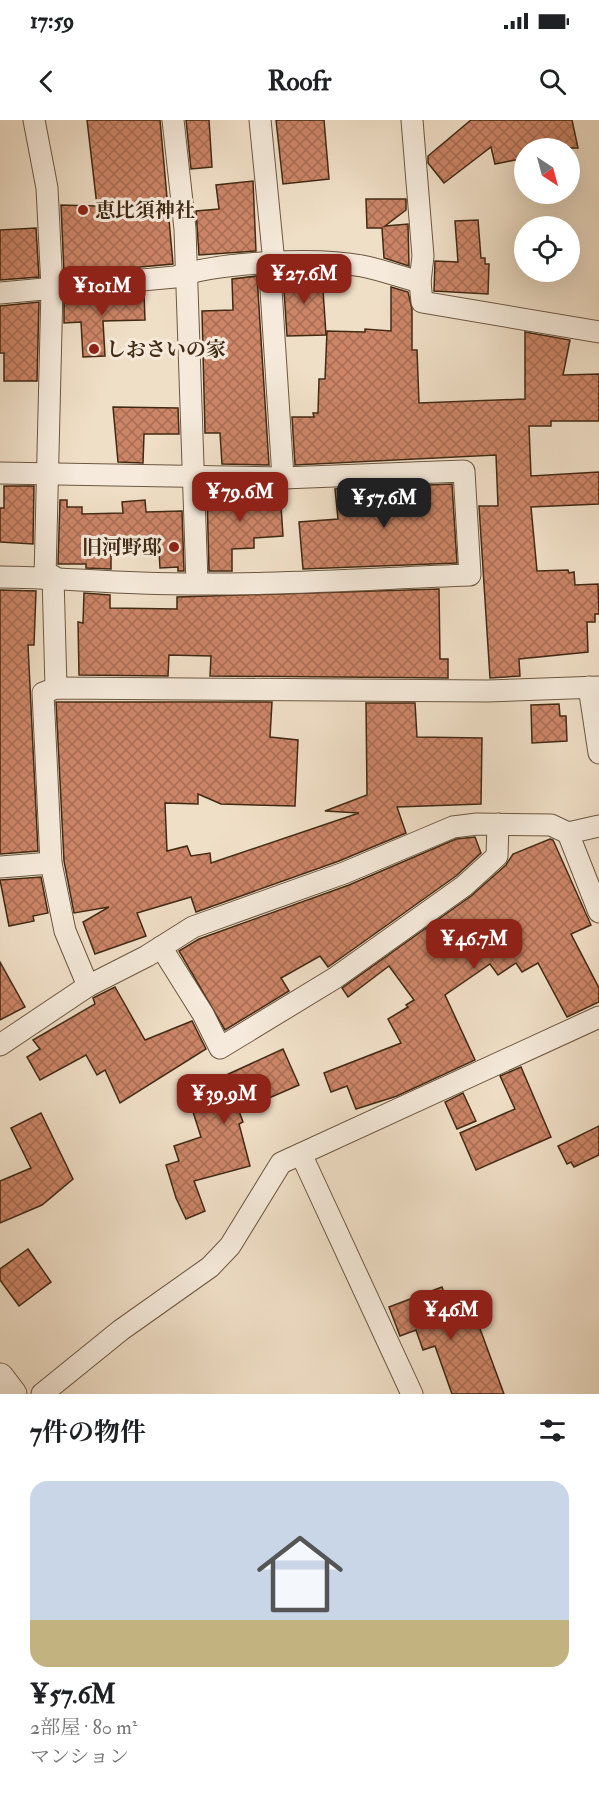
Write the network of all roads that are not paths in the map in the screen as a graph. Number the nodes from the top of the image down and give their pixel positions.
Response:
1 (34, 120) edge
2 (173, 120) edge
3 (260, 120) edge
4 (412, 120) edge
5 (274, 263) junction
6 (187, 273) junction
7 (420, 282) junction
8 (52, 288) junction
9 (0, 293) edge
10 (599, 332) edge
11 (0, 472) edge
12 (47, 472) junction
13 (194, 476) junction
14 (283, 478) junction
15 (49, 576) junction
16 (0, 577) edge
17 (197, 583) junction
18 (594, 687) edge
19 (56, 688) junction
20 (599, 753) edge
21 (498, 824) junction
22 (599, 826) edge
23 (568, 833) junction
24 (51, 863) junction
25 (0, 867) edge
26 (599, 912) edge
27 (160, 947) junction
28 (88, 986) junction
29 (599, 1017) edge
30 (0, 1045) edge
31 (301, 1154) junction
32 (0, 1377) edge
33 (13, 1394) edge
34 (42, 1394) edge
35 (412, 1394) edge

1 - 8 street
2 - 6 street
3 - 5 street
4 - 7 street
5 - 6 street
5 - 7 street
5 - 14 street
6 - 8 street
6 - 13 street
7 - 10 street
8 - 9 street
8 - 12 street
11 - 12 street
12 - 13 street
12 - 15 street
13 - 14 street
13 - 17 street
14 - 17 street
15 - 16 street
15 - 17 street
15 - 19 street
18 - 19 street
18 - 20 street
19 - 24 street
21 - 23 street
21 - 27 street
21 - 27 street
22 - 23 street
23 - 26 street
24 - 25 street
24 - 28 street
27 - 28 street
28 - 30 street
29 - 31 street
31 - 34 street
31 - 35 street
32 - 33 street

